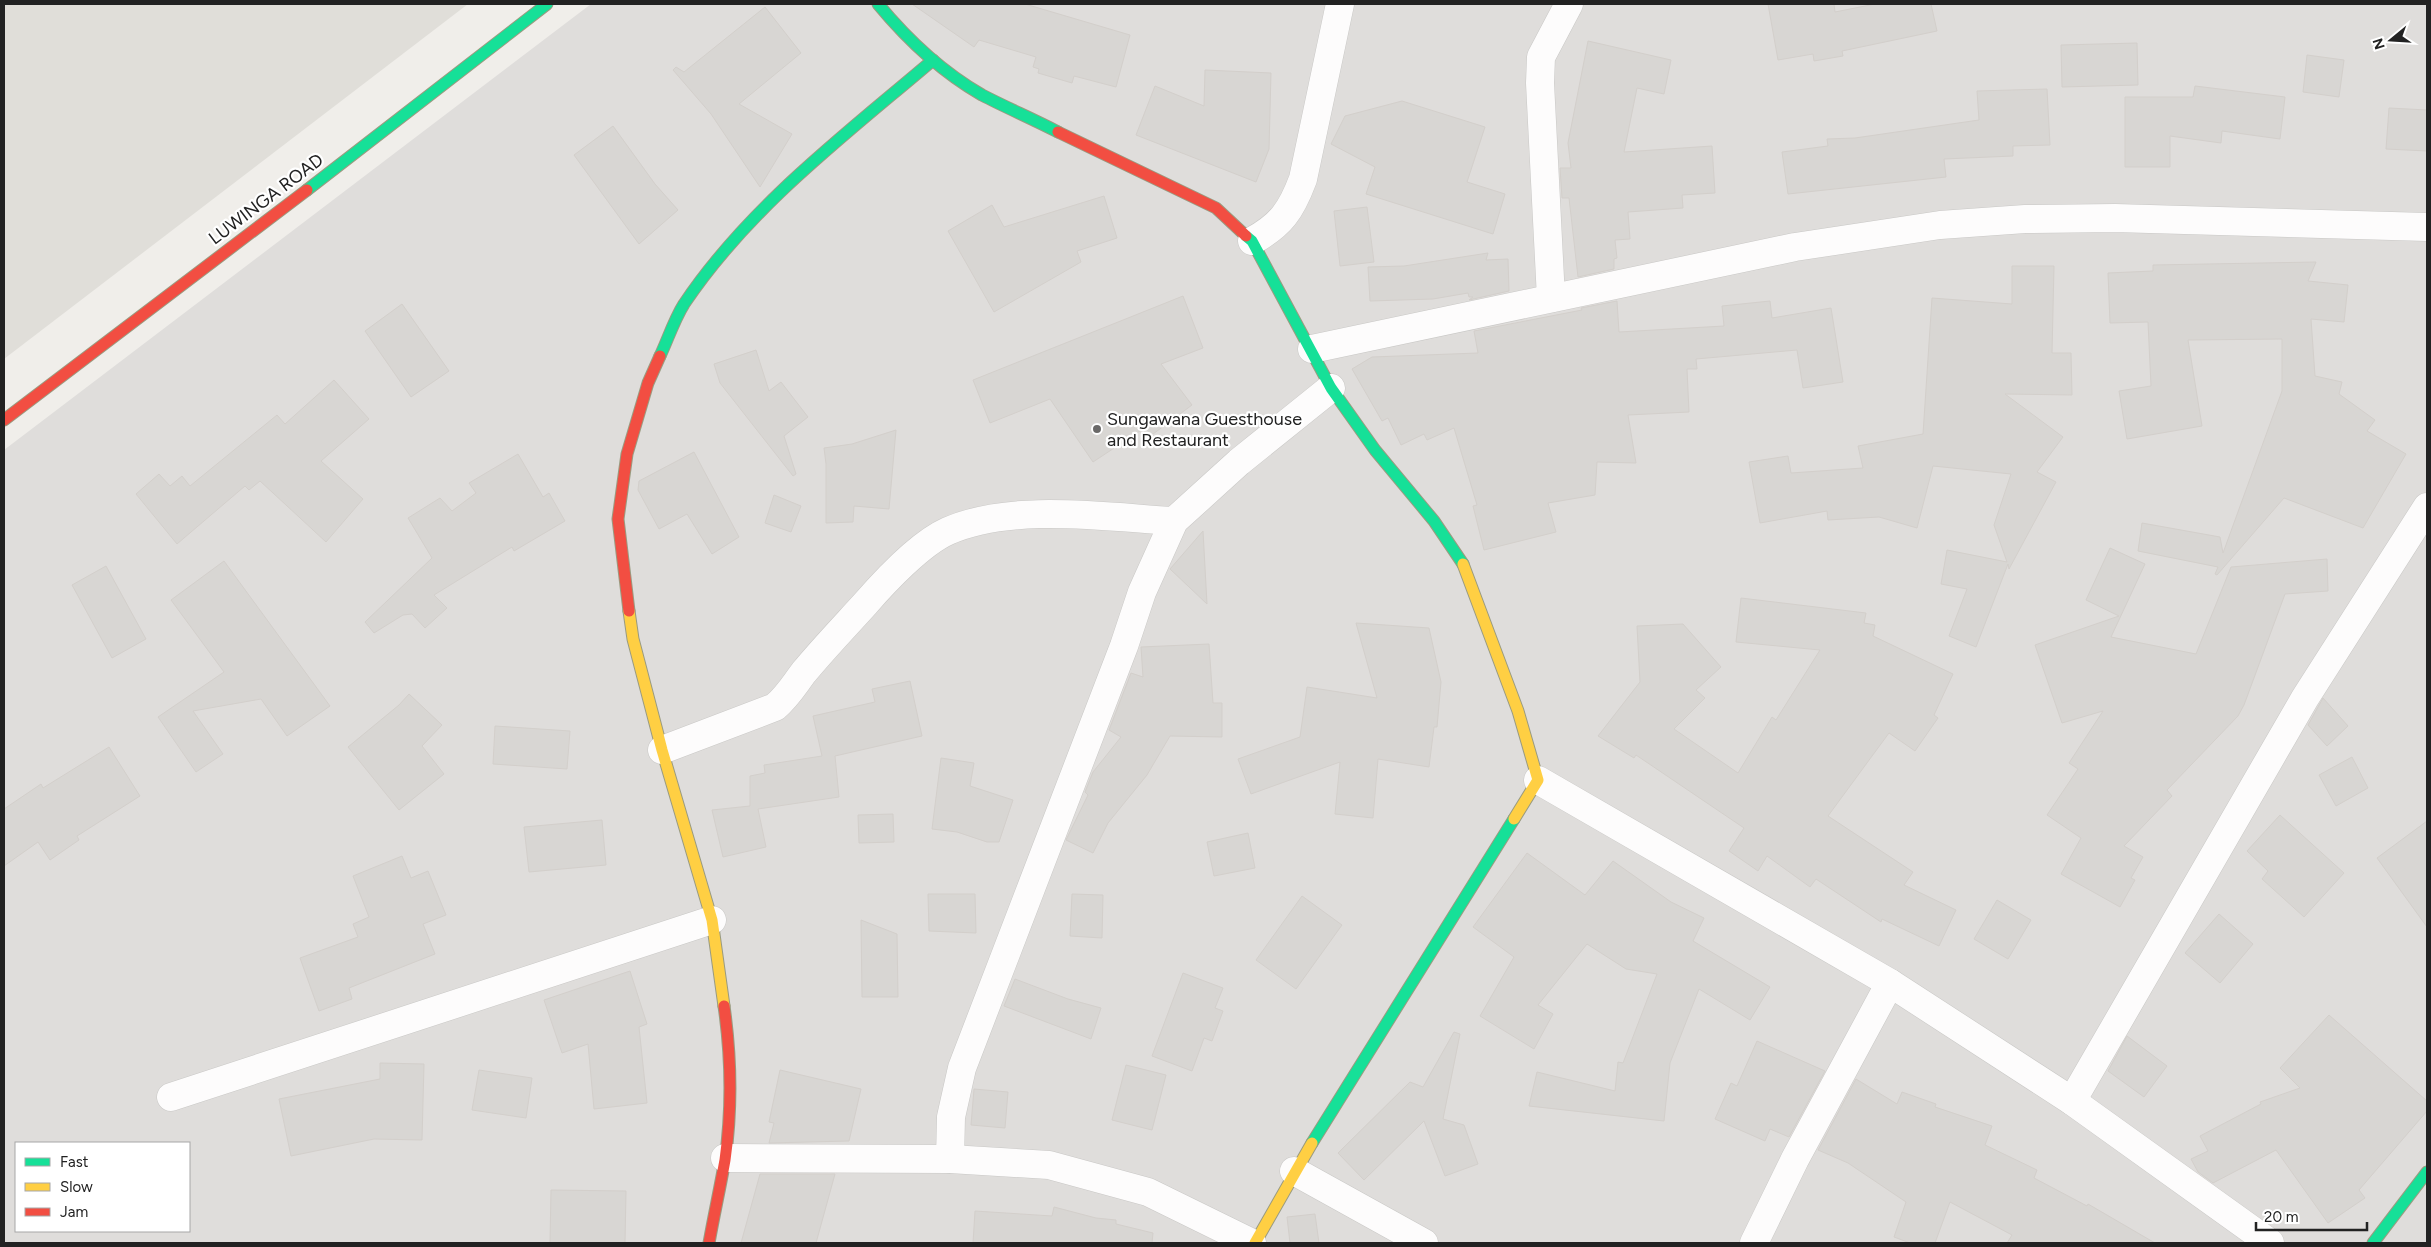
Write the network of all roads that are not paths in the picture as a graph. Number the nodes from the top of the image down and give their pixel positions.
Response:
1 (547, 4) edge
2 (878, 4) edge
3 (1340, 4) edge
4 (1570, 4) edge
5 (933, 60) junction
6 (2427, 227) edge
7 (1252, 241) junction
8 (1552, 298) junction
9 (1312, 349) junction
10 (1331, 388) junction
11 (4, 420) edge
12 (2427, 508) edge
13 (1174, 521) junction
14 (662, 750) junction
15 (1538, 780) junction
16 (712, 920) junction
17 (1890, 983) junction
18 (171, 1097) dead end
19 (2072, 1101) junction
20 (725, 1158) junction
21 (950, 1159) junction
22 (1294, 1171) junction
23 (2427, 1172) edge
24 (709, 1243) edge
25 (1253, 1243) edge
26 (1424, 1243) edge
27 (1754, 1243) edge
28 (2270, 1243) edge
29 (2373, 1243) edge

1 - 11 main road, LUWINGA ROAD
2 - 5 main road
3 - 7 street
4 - 8 street
5 - 7 main road
5 - 14 main road
6 - 8 street
7 - 9 main road
8 - 9 street
9 - 10 main road
10 - 13 street
10 - 15 main road
12 - 19 street
13 - 14 street
13 - 21 street
14 - 16 main road
15 - 17 street
15 - 22 main road
16 - 18 street
16 - 20 main road
17 - 19 street
17 - 27 street
19 - 28 street
20 - 21 street
20 - 24 main road
21 - 25 street
22 - 25 main road
22 - 26 street
23 - 29 main road

